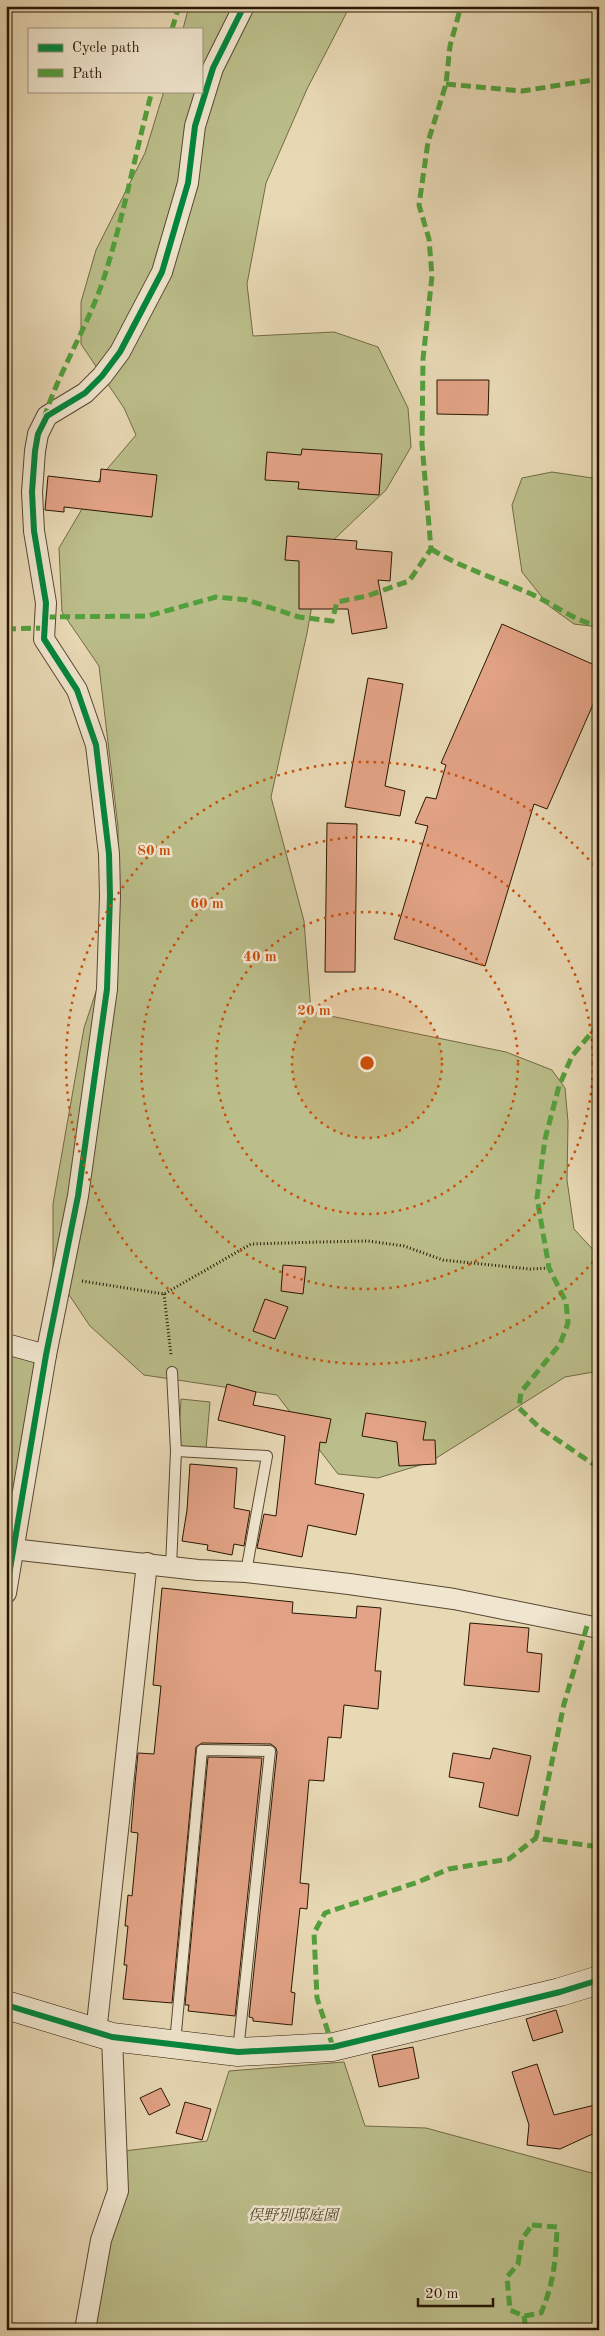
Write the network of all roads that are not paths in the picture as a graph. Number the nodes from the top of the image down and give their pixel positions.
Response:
1 (244, 6) edge
2 (6, 1344) edge
3 (46, 1355) junction
4 (172, 1372) road end
5 (176, 1450) junction
6 (12, 1549) junction
7 (147, 1563) junction
8 (171, 1567) junction
9 (246, 1572) junction
10 (6, 1593) edge
11 (599, 1628) edge
12 (599, 1980) edge
13 (6, 2005) edge
14 (104, 2035) junction
15 (174, 2046) junction
16 (238, 2052) junction
17 (85, 2330) edge

1 - 3 street
2 - 3 street
3 - 6 street
4 - 5 lane
5 - 8 lane
5 - 9 lane
6 - 7 street
6 - 10 street
7 - 8 street
7 - 14 street
8 - 9 street
9 - 11 street
12 - 16 street
13 - 14 street
14 - 15 street
14 - 17 street
15 - 16 street
15 - 16 lane

